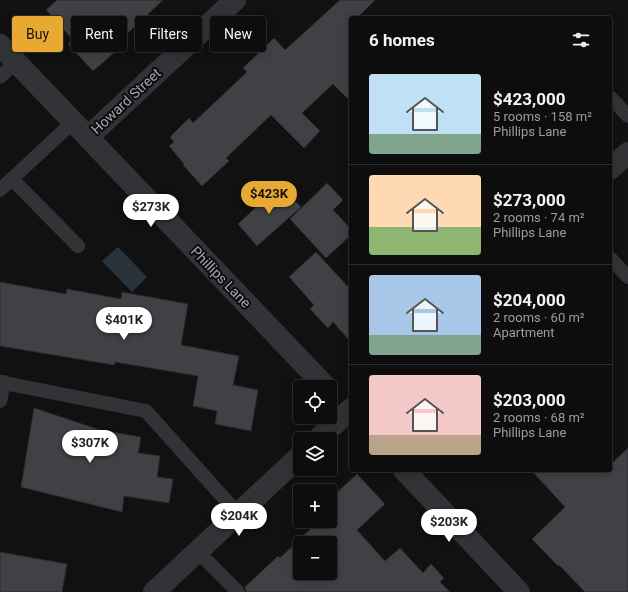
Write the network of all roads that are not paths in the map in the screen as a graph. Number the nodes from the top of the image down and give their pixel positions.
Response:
1 (235, 0) edge
2 (0, 46) edge
3 (16, 62) junction
4 (0, 77) edge
5 (612, 99) edge
6 (628, 116) edge
7 (80, 129) junction
8 (628, 153) edge
9 (612, 167) edge
10 (12, 179) junction
11 (0, 190) edge
12 (78, 246) dead end
13 (612, 260) edge
14 (628, 277) edge
15 (319, 380) edge
16 (2, 382) edge
17 (337, 398) edge
18 (0, 401) edge
19 (349, 410) edge
20 (349, 412) edge
21 (326, 432) edge
22 (293, 463) edge
23 (406, 472) edge
24 (238, 514) junction
25 (198, 552) junction
26 (154, 592) edge
27 (238, 592) edge
28 (519, 592) edge

1 - 7 street, Howard Street
2 - 3 street, Phillips Lane
3 - 4 lane
3 - 7 street, Phillips Lane
5 - 6 lane
7 - 10 lane
7 - 15 street, Phillips Lane
8 - 9 street
10 - 11 lane
10 - 12 lane
13 - 14 lane
16 - 18 lane
16 - 24 lane
17 - 19 street
20 - 21 street
22 - 24 street
23 - 28 street
24 - 25 street
25 - 26 street
25 - 27 lane

